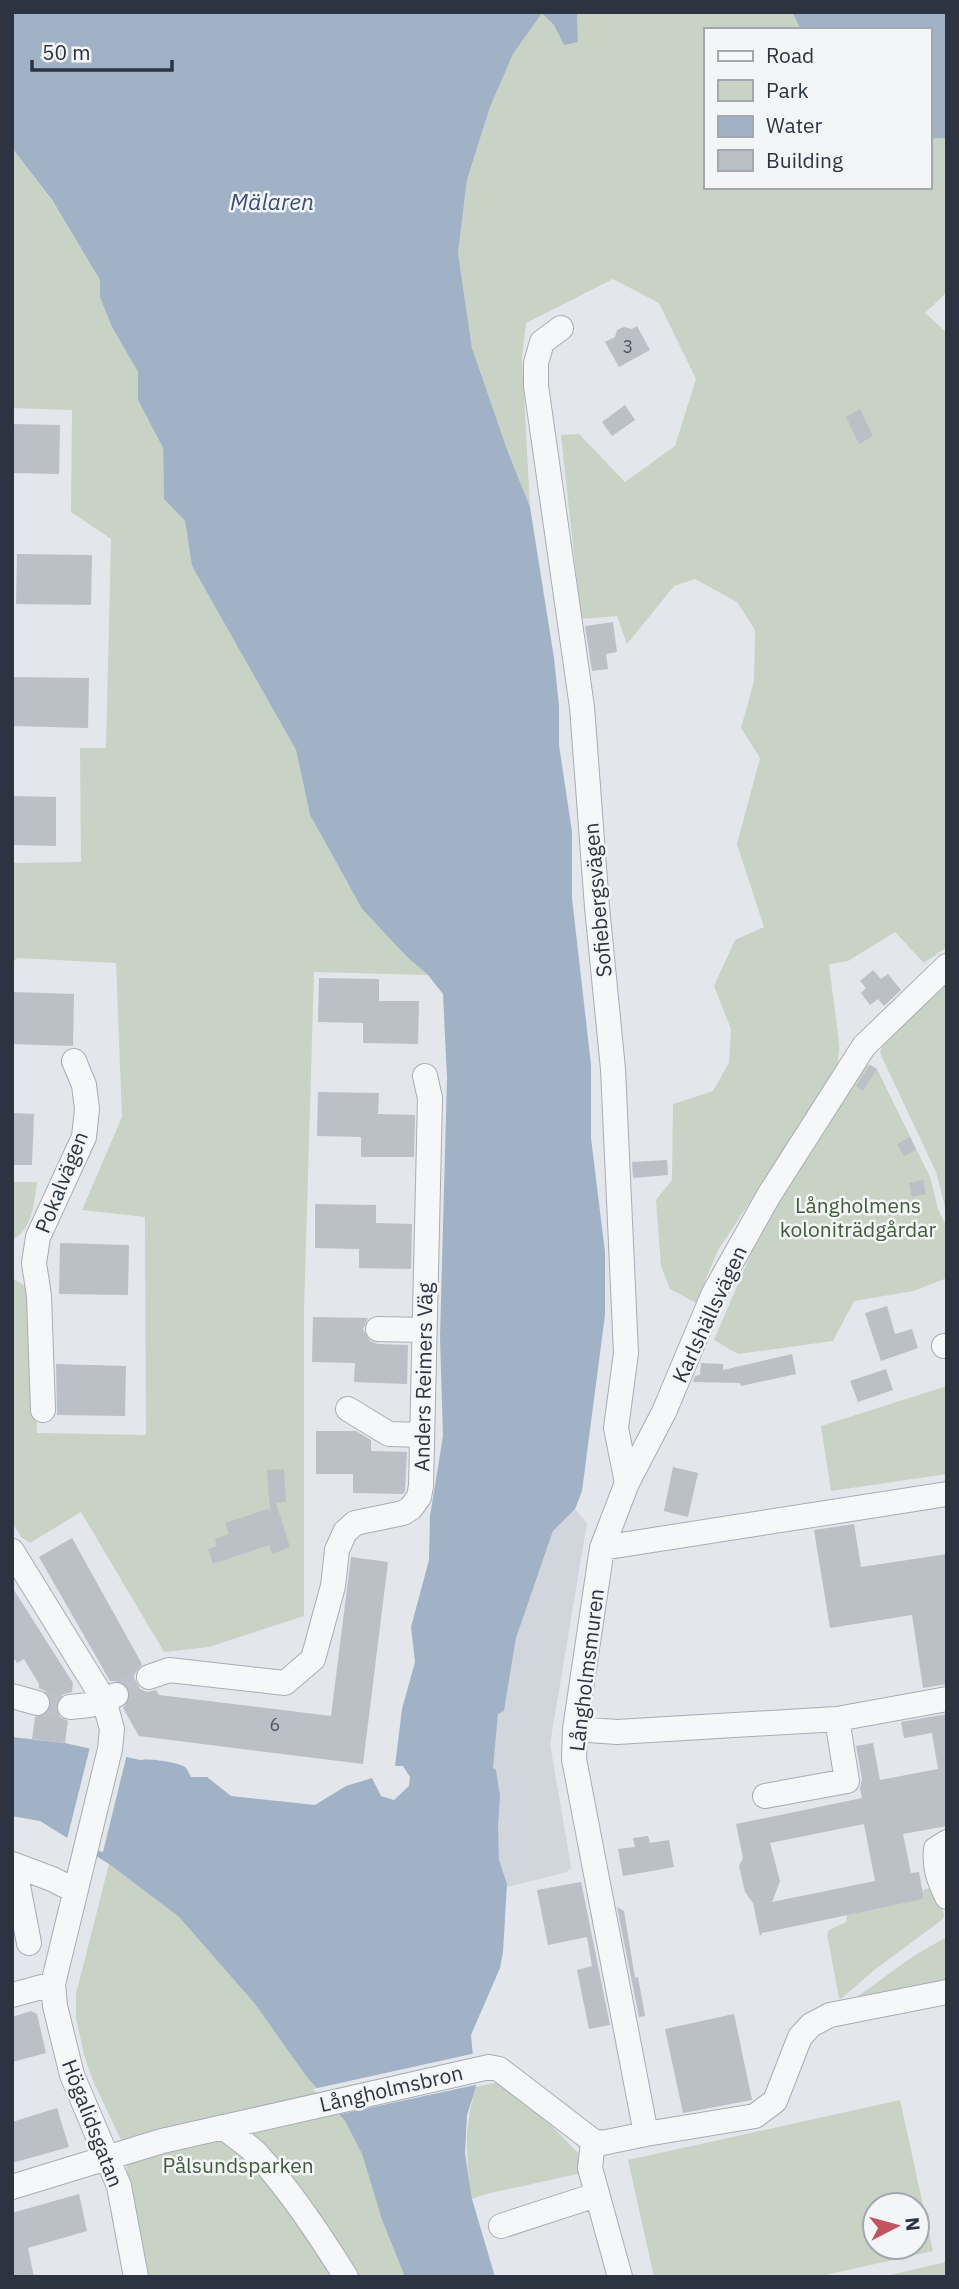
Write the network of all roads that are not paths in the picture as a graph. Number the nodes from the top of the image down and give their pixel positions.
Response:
1 (561, 328) dead end
2 (947, 966) edge
3 (74, 1060) dead end
4 (425, 1076) dead end
5 (23, 1264) edge
6 (377, 1329) dead end
7 (424, 1330) junction
8 (348, 1409) dead end
9 (43, 1410) dead end
10 (422, 1435) junction
11 (627, 1483) junction
12 (947, 1494) edge
13 (603, 1548) junction
14 (12, 1550) edge
15 (149, 1678) tunnel mouth
16 (12, 1696) edge
17 (110, 1697) junction
18 (947, 1699) edge
19 (37, 1703) tunnel mouth
20 (70, 1707) tunnel mouth
21 (837, 1719) junction
22 (575, 1729) junction
23 (765, 1796) dead end
24 (947, 1842) edge
25 (13, 1865) edge
26 (74, 1890) junction
27 (947, 1897) edge
28 (29, 1942) dead end
29 (53, 1984) junction
30 (947, 1992) edge
31 (12, 1995) edge
32 (223, 2127) junction
33 (646, 2134) junction
34 (593, 2141) junction
35 (107, 2158) junction
36 (12, 2187) edge
37 (596, 2195) junction
38 (501, 2226) dead end
39 (136, 2277) edge
40 (346, 2277) edge
41 (621, 2277) edge

1 - 11 street, Sofiebergsvägen
2 - 11 street, Karlshällsvägen
3 - 5 street, Pokalvägen
4 - 7 street, Anders Reimers Väg
5 - 9 street, Pokalvägen
6 - 7 street
7 - 10 street, Anders Reimers Väg
8 - 10 street
10 - 15 street, Anders Reimers Väg
11 - 13 street, Karlshällsvägen
12 - 13 street
13 - 22 street, Långholmsmuren
14 - 17 street, Högalidsgatan
16 - 19 street
17 - 20 street
17 - 26 street, Högalidsgatan
18 - 21 street
21 - 22 street
21 - 23 street
22 - 33 street, Långholmsmuren
24 - 27 street
25 - 26 street
25 - 28 street
26 - 29 street, Högalidsgatan
29 - 31 street
29 - 35 street, Högalidsgatan
30 - 33 street
32 - 34 street, Långholmsbron
32 - 35 street, Långholmsbron
32 - 40 street
33 - 34 street
34 - 37 street
35 - 36 street, Långholmsbron
35 - 39 street, Högalidsgatan
37 - 38 street
37 - 41 street

